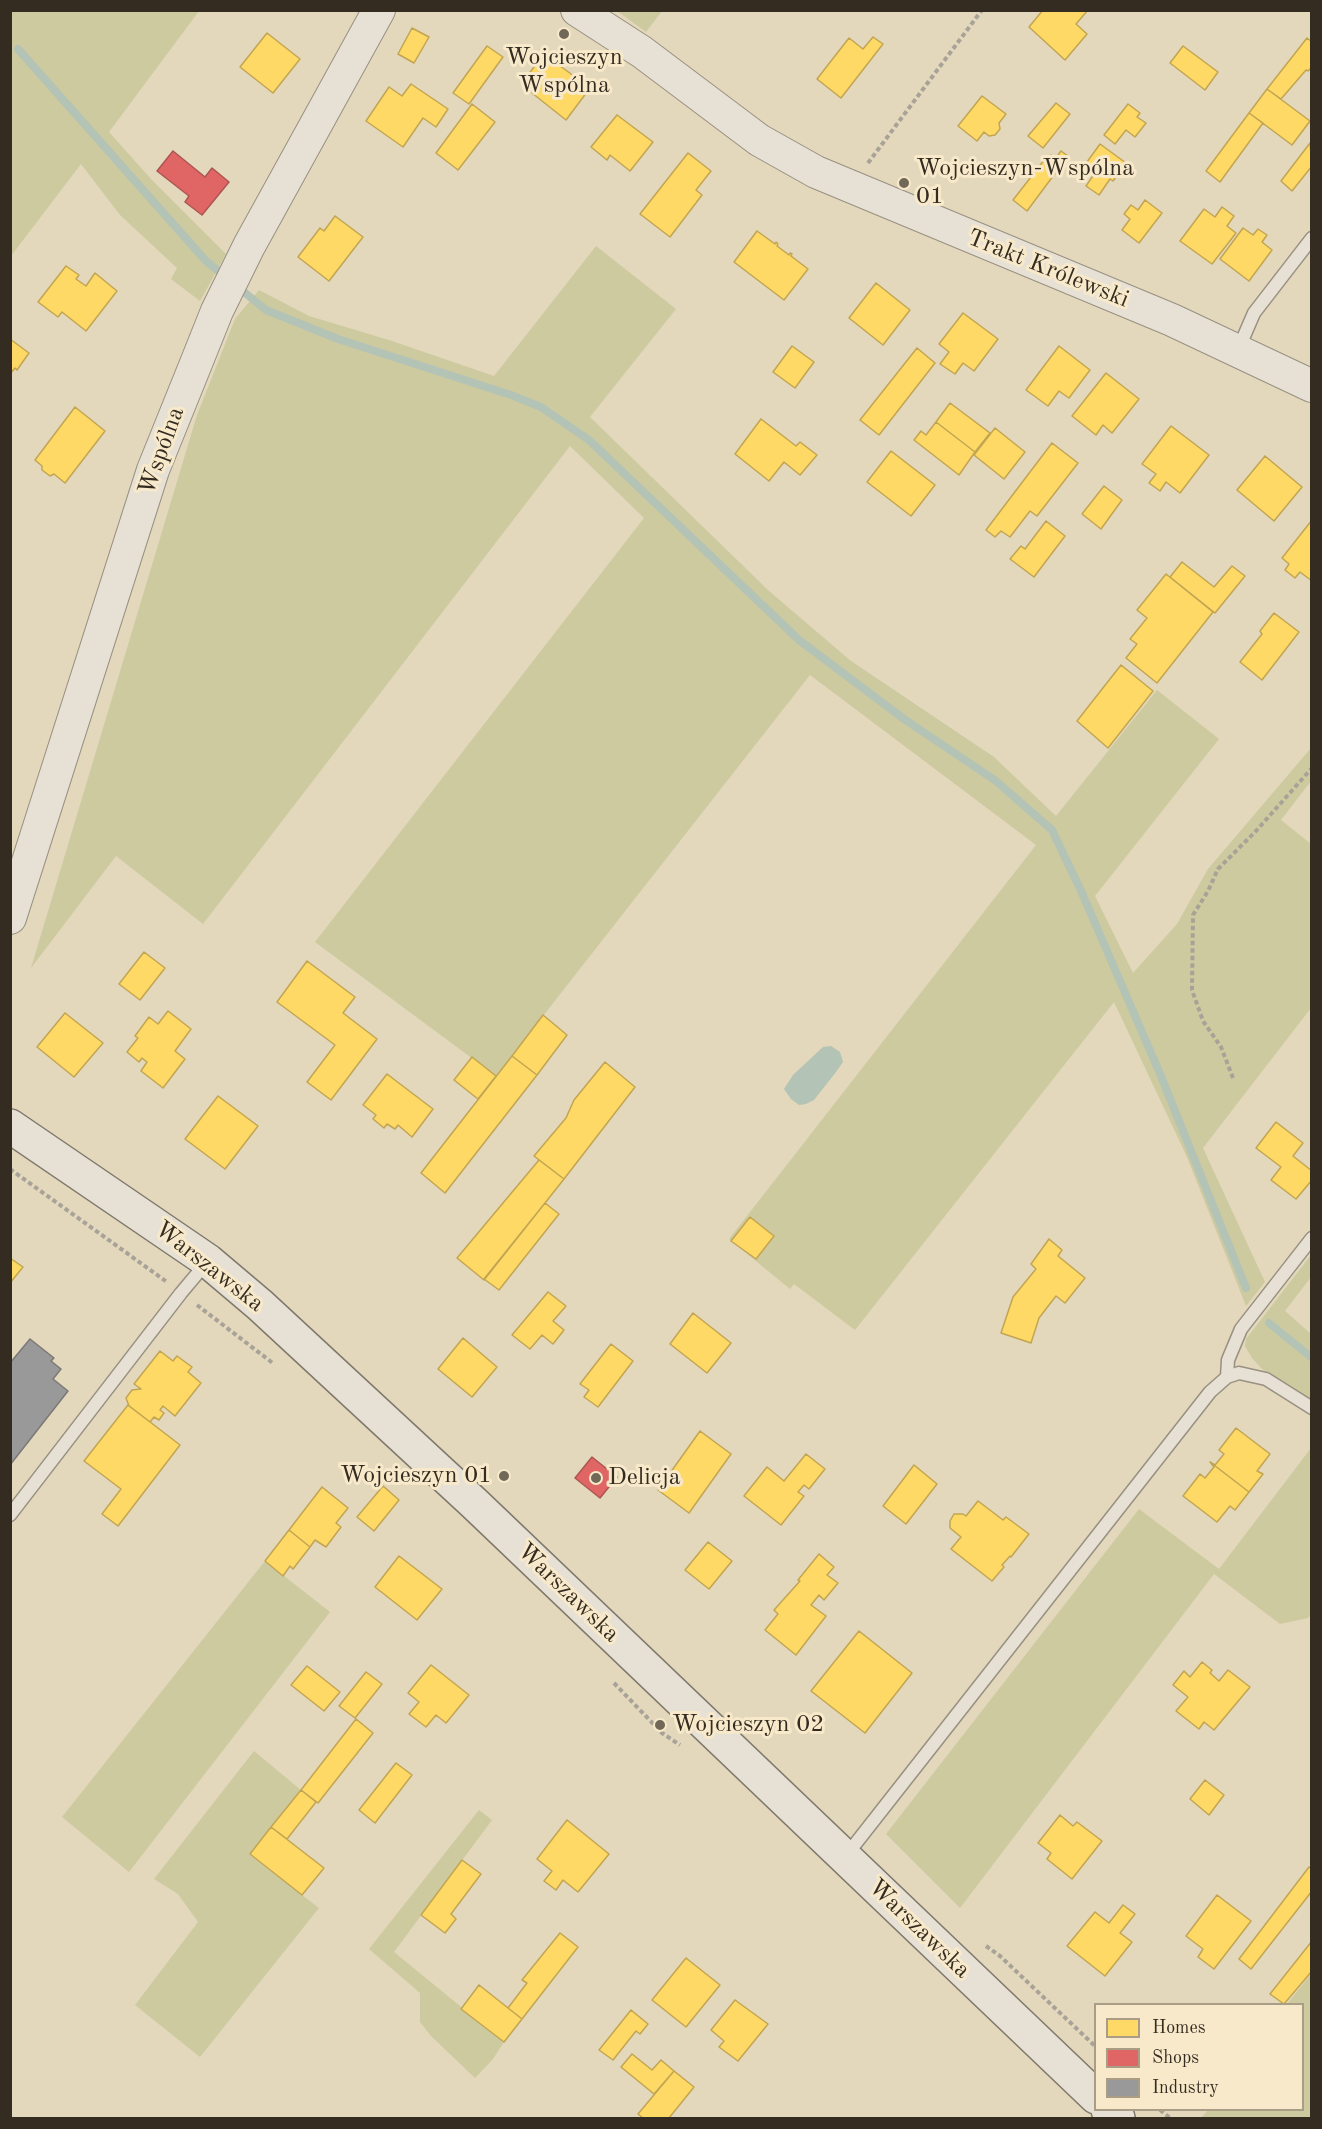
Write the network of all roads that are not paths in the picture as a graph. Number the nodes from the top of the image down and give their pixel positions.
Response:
1 (379, 10) edge
2 (577, 10) edge
3 (1311, 238) edge
4 (1238, 350) junction
5 (1311, 386) edge
6 (10, 918) edge
7 (10, 1126) edge
8 (1311, 1238) edge
9 (208, 1262) junction
10 (1227, 1377) junction
11 (1311, 1408) edge
12 (10, 1515) edge
13 (845, 1858) junction
14 (1094, 2096) edge

1 - 6 street, Wspólna
2 - 4 street, Trakt Królewski
3 - 4 lane
4 - 5 street, Trakt Królewski
7 - 9 main road, Warszawska
8 - 10 lane
9 - 12 lane
9 - 13 main road, Warszawska
10 - 11 lane
10 - 13 lane
13 - 14 main road, Warszawska

